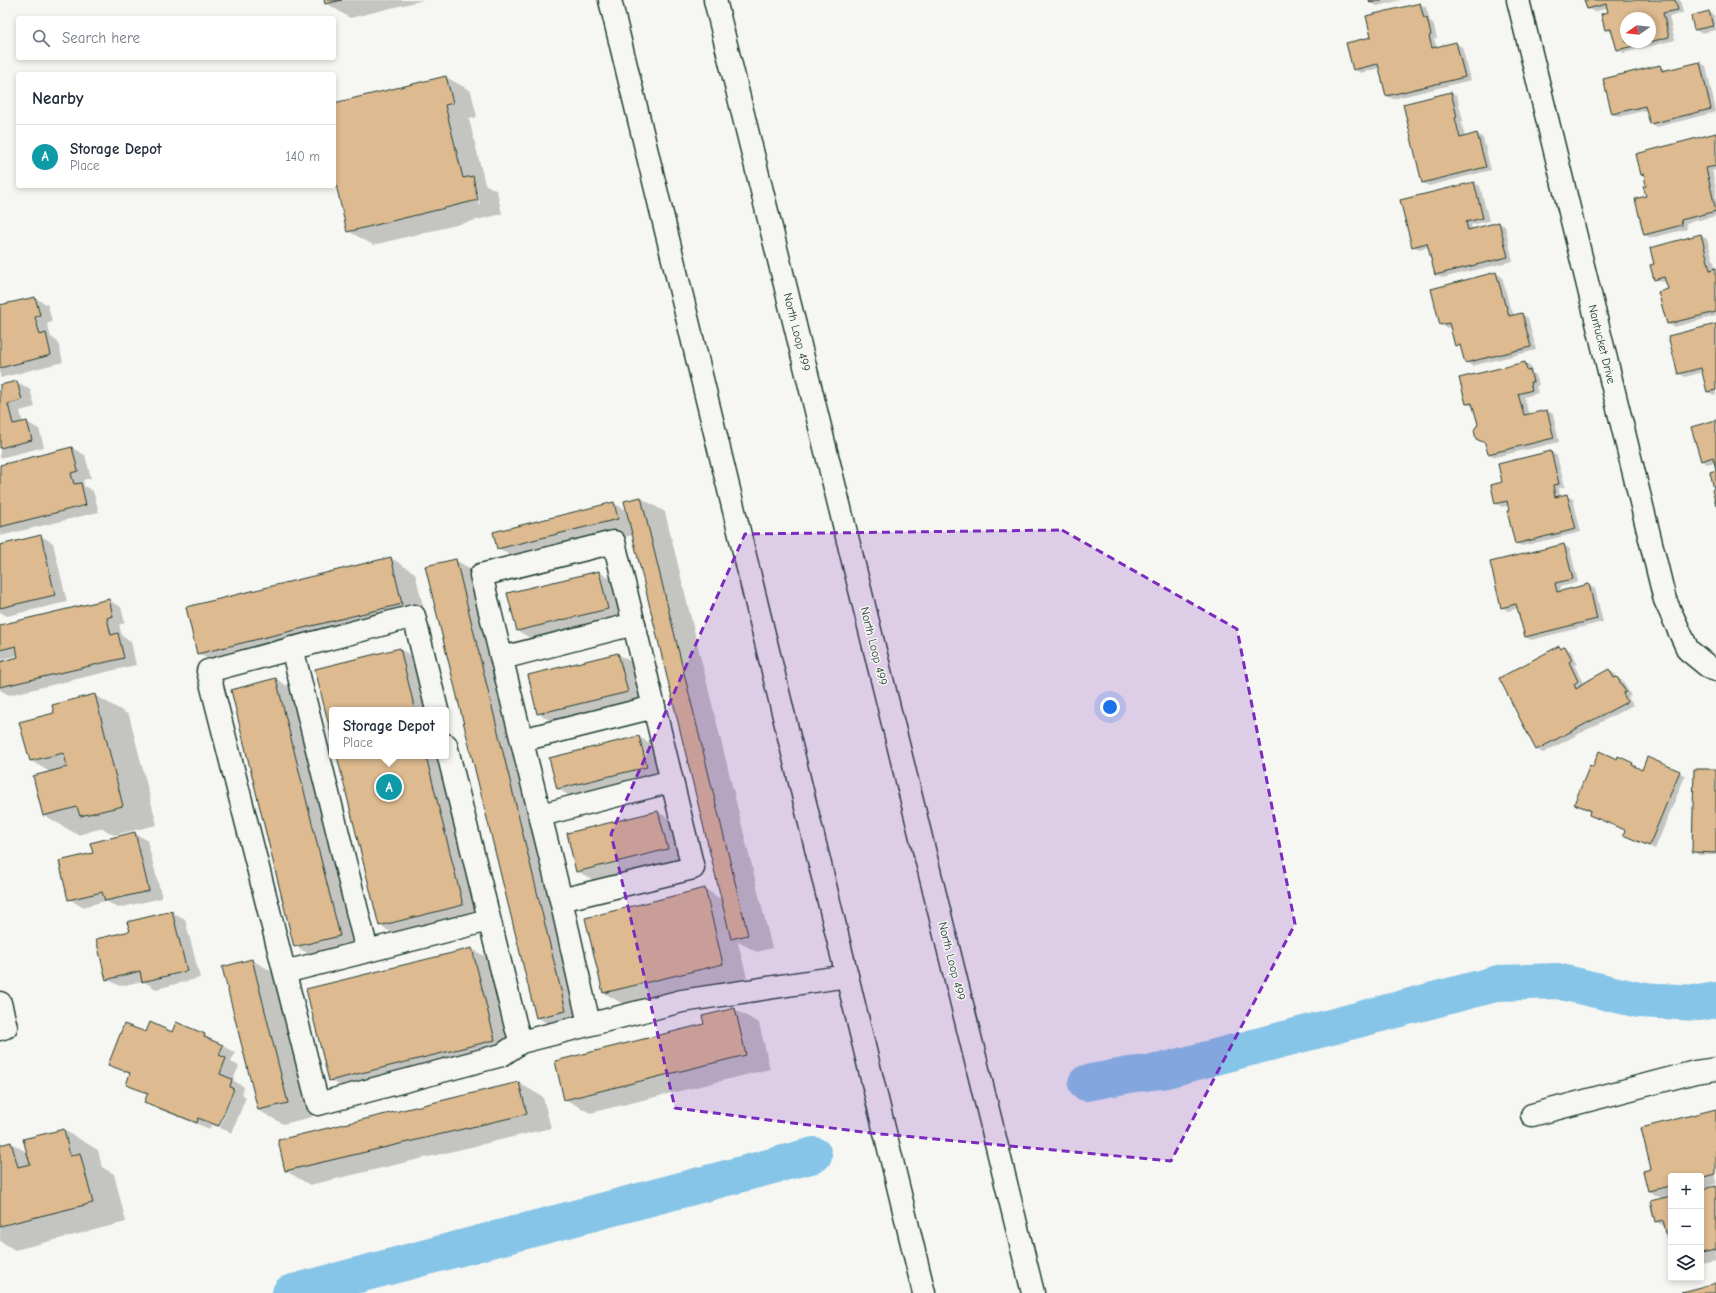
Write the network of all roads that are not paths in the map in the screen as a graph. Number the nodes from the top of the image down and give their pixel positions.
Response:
1 (610, 0) edge
2 (715, 0) edge
3 (1518, 0) edge
4 (634, 624) junction
5 (292, 648) junction
6 (502, 658) junction
7 (1716, 670) edge
8 (436, 707) edge
9 (654, 707) junction
10 (522, 740) junction
11 (449, 757) edge
12 (672, 781) junction
13 (541, 815) junction
14 (561, 900) junction
15 (489, 920) junction
16 (367, 951) junction
17 (285, 972) junction
18 (847, 976) junction
19 (0, 1003) edge
20 (589, 1024) junction
21 (0, 1029) edge
22 (522, 1042) junction
23 (1716, 1069) edge
24 (1532, 1115) dead end
25 (924, 1293) edge
26 (1033, 1293) edge

1 - 18 main road
2 - 26 main road, North Loop 499
3 - 7 main road, Nantucket Drive
4 - 6 main road
4 - 6 main road
4 - 9 main road
5 - 8 main road
5 - 16 main road
5 - 17 main road
6 - 10 main road
9 - 10 main road
9 - 12 main road
10 - 13 main road
11 - 15 main road
12 - 13 main road
12 - 14 main road
13 - 14 main road
14 - 20 main road
15 - 16 main road
15 - 22 main road
16 - 17 main road
17 - 22 main road
18 - 20 main road
18 - 25 main road
19 - 21 main road
20 - 22 main road
23 - 24 main road

